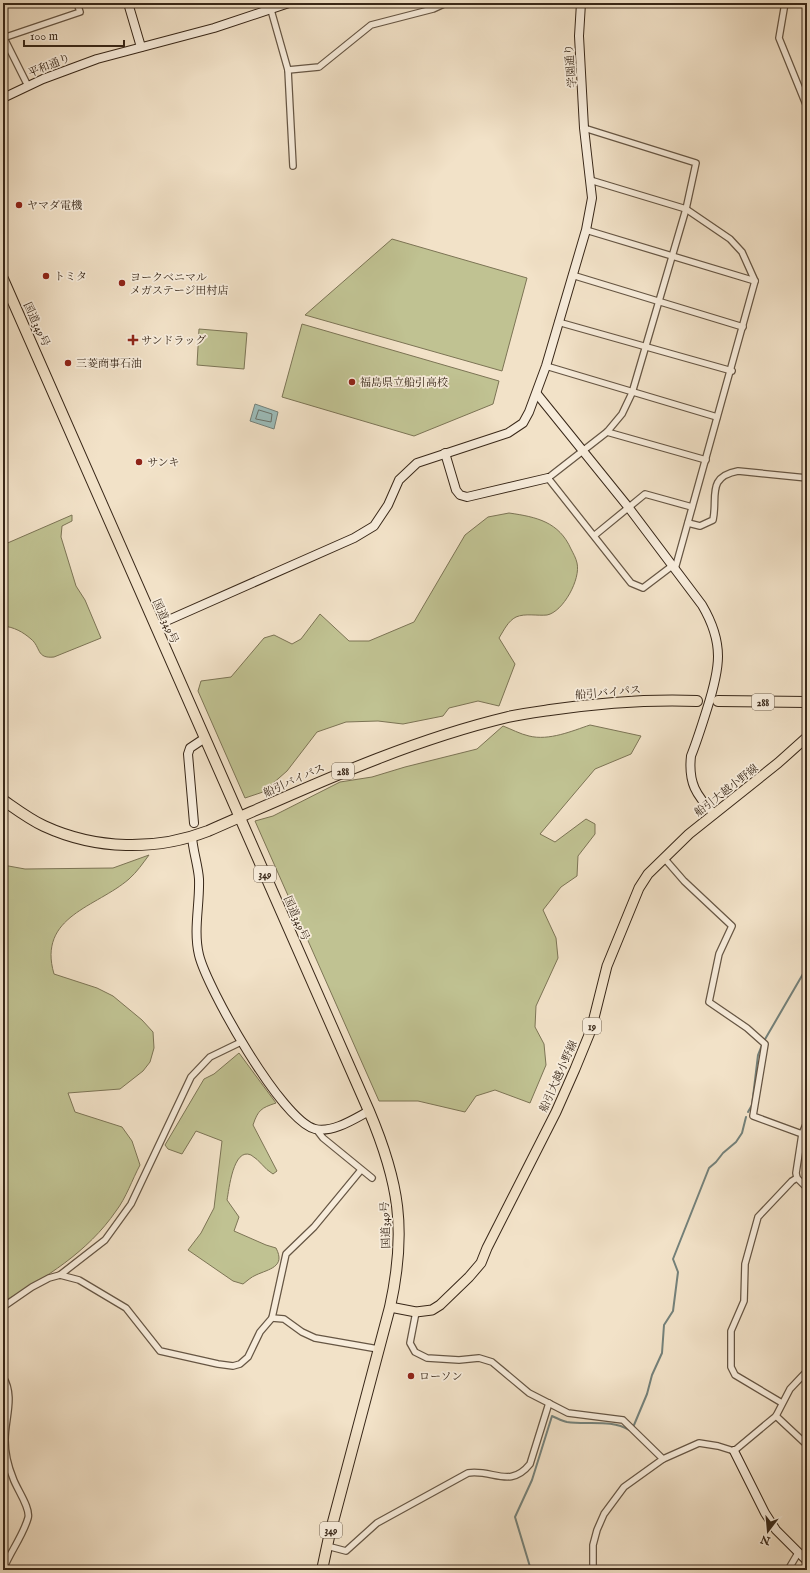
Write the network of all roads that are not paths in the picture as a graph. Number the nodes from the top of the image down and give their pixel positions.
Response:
1 (77, 3) edge
2 (128, 3) edge
3 (290, 3) edge
4 (446, 3) edge
5 (581, 3) edge
6 (785, 3) edge
7 (271, 10) junction
8 (4, 38) edge
9 (141, 47) junction
10 (288, 70) junction
11 (28, 86) junction
12 (3, 98) edge
13 (807, 107) edge
14 (584, 128) junction
15 (293, 166) dead end
16 (590, 180) junction
17 (686, 209) junction
18 (586, 230) junction
19 (672, 256) junction
20 (572, 275) junction
21 (3, 279) edge
22 (756, 281) junction
23 (658, 301) junction
24 (558, 322) junction
25 (743, 327) junction
26 (645, 346) junction
27 (546, 366) junction
28 (732, 371) junction
29 (632, 393) junction
30 (536, 394) junction
31 (717, 417) junction
32 (607, 432) junction
33 (583, 452) junction
34 (445, 453) junction
35 (706, 460) junction
36 (548, 478) junction
37 (807, 478) edge
38 (692, 507) junction
39 (629, 508) junction
40 (688, 523) junction
41 (595, 535) junction
42 (674, 568) junction
43 (155, 626) junction
44 (697, 701) dead end
45 (718, 701) dead end
46 (807, 702) edge
47 (807, 737) edge
48 (205, 738) junction
49 (3, 800) edge
50 (714, 814) junction
51 (239, 817) junction
52 (194, 824) dead end
53 (192, 837) junction
54 (664, 858) junction
55 (241, 1042) junction
56 (369, 1111) junction
57 (807, 1122) edge
58 (316, 1129) junction
59 (802, 1134) junction
60 (361, 1170) junction
61 (372, 1178) dead end
62 (797, 1178) junction
63 (807, 1188) edge
64 (60, 1275) junction
65 (3, 1307) edge
66 (390, 1307) junction
67 (416, 1312) junction
68 (272, 1318) junction
69 (378, 1349) junction
70 (807, 1370) edge
71 (3, 1377) edge
72 (549, 1403) junction
73 (782, 1403) junction
74 (776, 1416) junction
75 (807, 1445) edge
76 (734, 1451) junction
77 (663, 1459) junction
78 (327, 1546) junction
79 (798, 1553) junction
80 (807, 1561) edge
81 (3, 1570) edge
82 (322, 1570) edge
83 (593, 1570) edge
84 (788, 1570) edge

1 - 8 street
2 - 9 street
3 - 7 street, 平和通り
4 - 10 street
5 - 14 street, 学園通り
6 - 13 street
7 - 9 street, 平和通り
7 - 10 street
8 - 11 street
9 - 11 street, 平和通り
10 - 15 street
11 - 12 street, 平和通り
14 - 16 street, 学園通り
14 - 17 street
16 - 17 street
16 - 18 street, 学園通り
17 - 19 street
17 - 22 street
18 - 19 street
18 - 20 street, 学園通り
19 - 22 street
19 - 23 street
20 - 23 street
20 - 24 street, 学園通り
21 - 43 highway, 国道349号 / 349
22 - 25 street
23 - 25 street
23 - 26 street
24 - 26 street
24 - 27 street, 学園通り
25 - 28 street
26 - 28 street
26 - 29 street
27 - 29 street
27 - 30 street, 学園通り
28 - 31 street
29 - 31 street
29 - 32 street
30 - 33 street
30 - 34 street, 学園通り
31 - 35 street
32 - 33 street
32 - 35 street
33 - 36 street
33 - 39 street
34 - 36 street
34 - 43 street, 学園通り
35 - 38 street
36 - 41 street
37 - 40 street
38 - 39 street
38 - 40 street
39 - 41 street
39 - 42 street
40 - 42 street
41 - 42 street
42 - 50 street
43 - 48 highway, 国道349号 / 349
44 - 51 highway, 船引バイパス / 288
45 - 46 highway, 288
47 - 50 main road, 船引大越小野線 / 19
48 - 51 highway, 国道349号 / 349
48 - 52 street
49 - 53 highway, 船引バイパス / 288
50 - 54 main road, 船引大越小野線 / 19
51 - 53 highway, 船引バイパス / 288
51 - 56 highway, 国道349号 / 349
53 - 55 street
54 - 59 street
54 - 67 main road, 船引大越小野線 / 19
55 - 58 street
55 - 64 street
56 - 58 street
56 - 66 highway, 国道349号 / 349
57 - 59 street
58 - 60 street
59 - 62 street
60 - 61 street
60 - 68 street
62 - 63 street
62 - 73 street
64 - 65 street
64 - 68 street
66 - 67 main road, 船引大越小野線 / 19
66 - 69 highway, 国道349号 / 349
67 - 72 street
68 - 69 street
69 - 78 highway, 国道349号 / 349
70 - 73 street
71 - 81 street
72 - 77 street
72 - 78 street
73 - 74 street
74 - 75 street
74 - 76 street
76 - 77 street
76 - 79 street
77 - 83 street
78 - 82 highway, 国道349号 / 349
79 - 80 street
79 - 84 street

